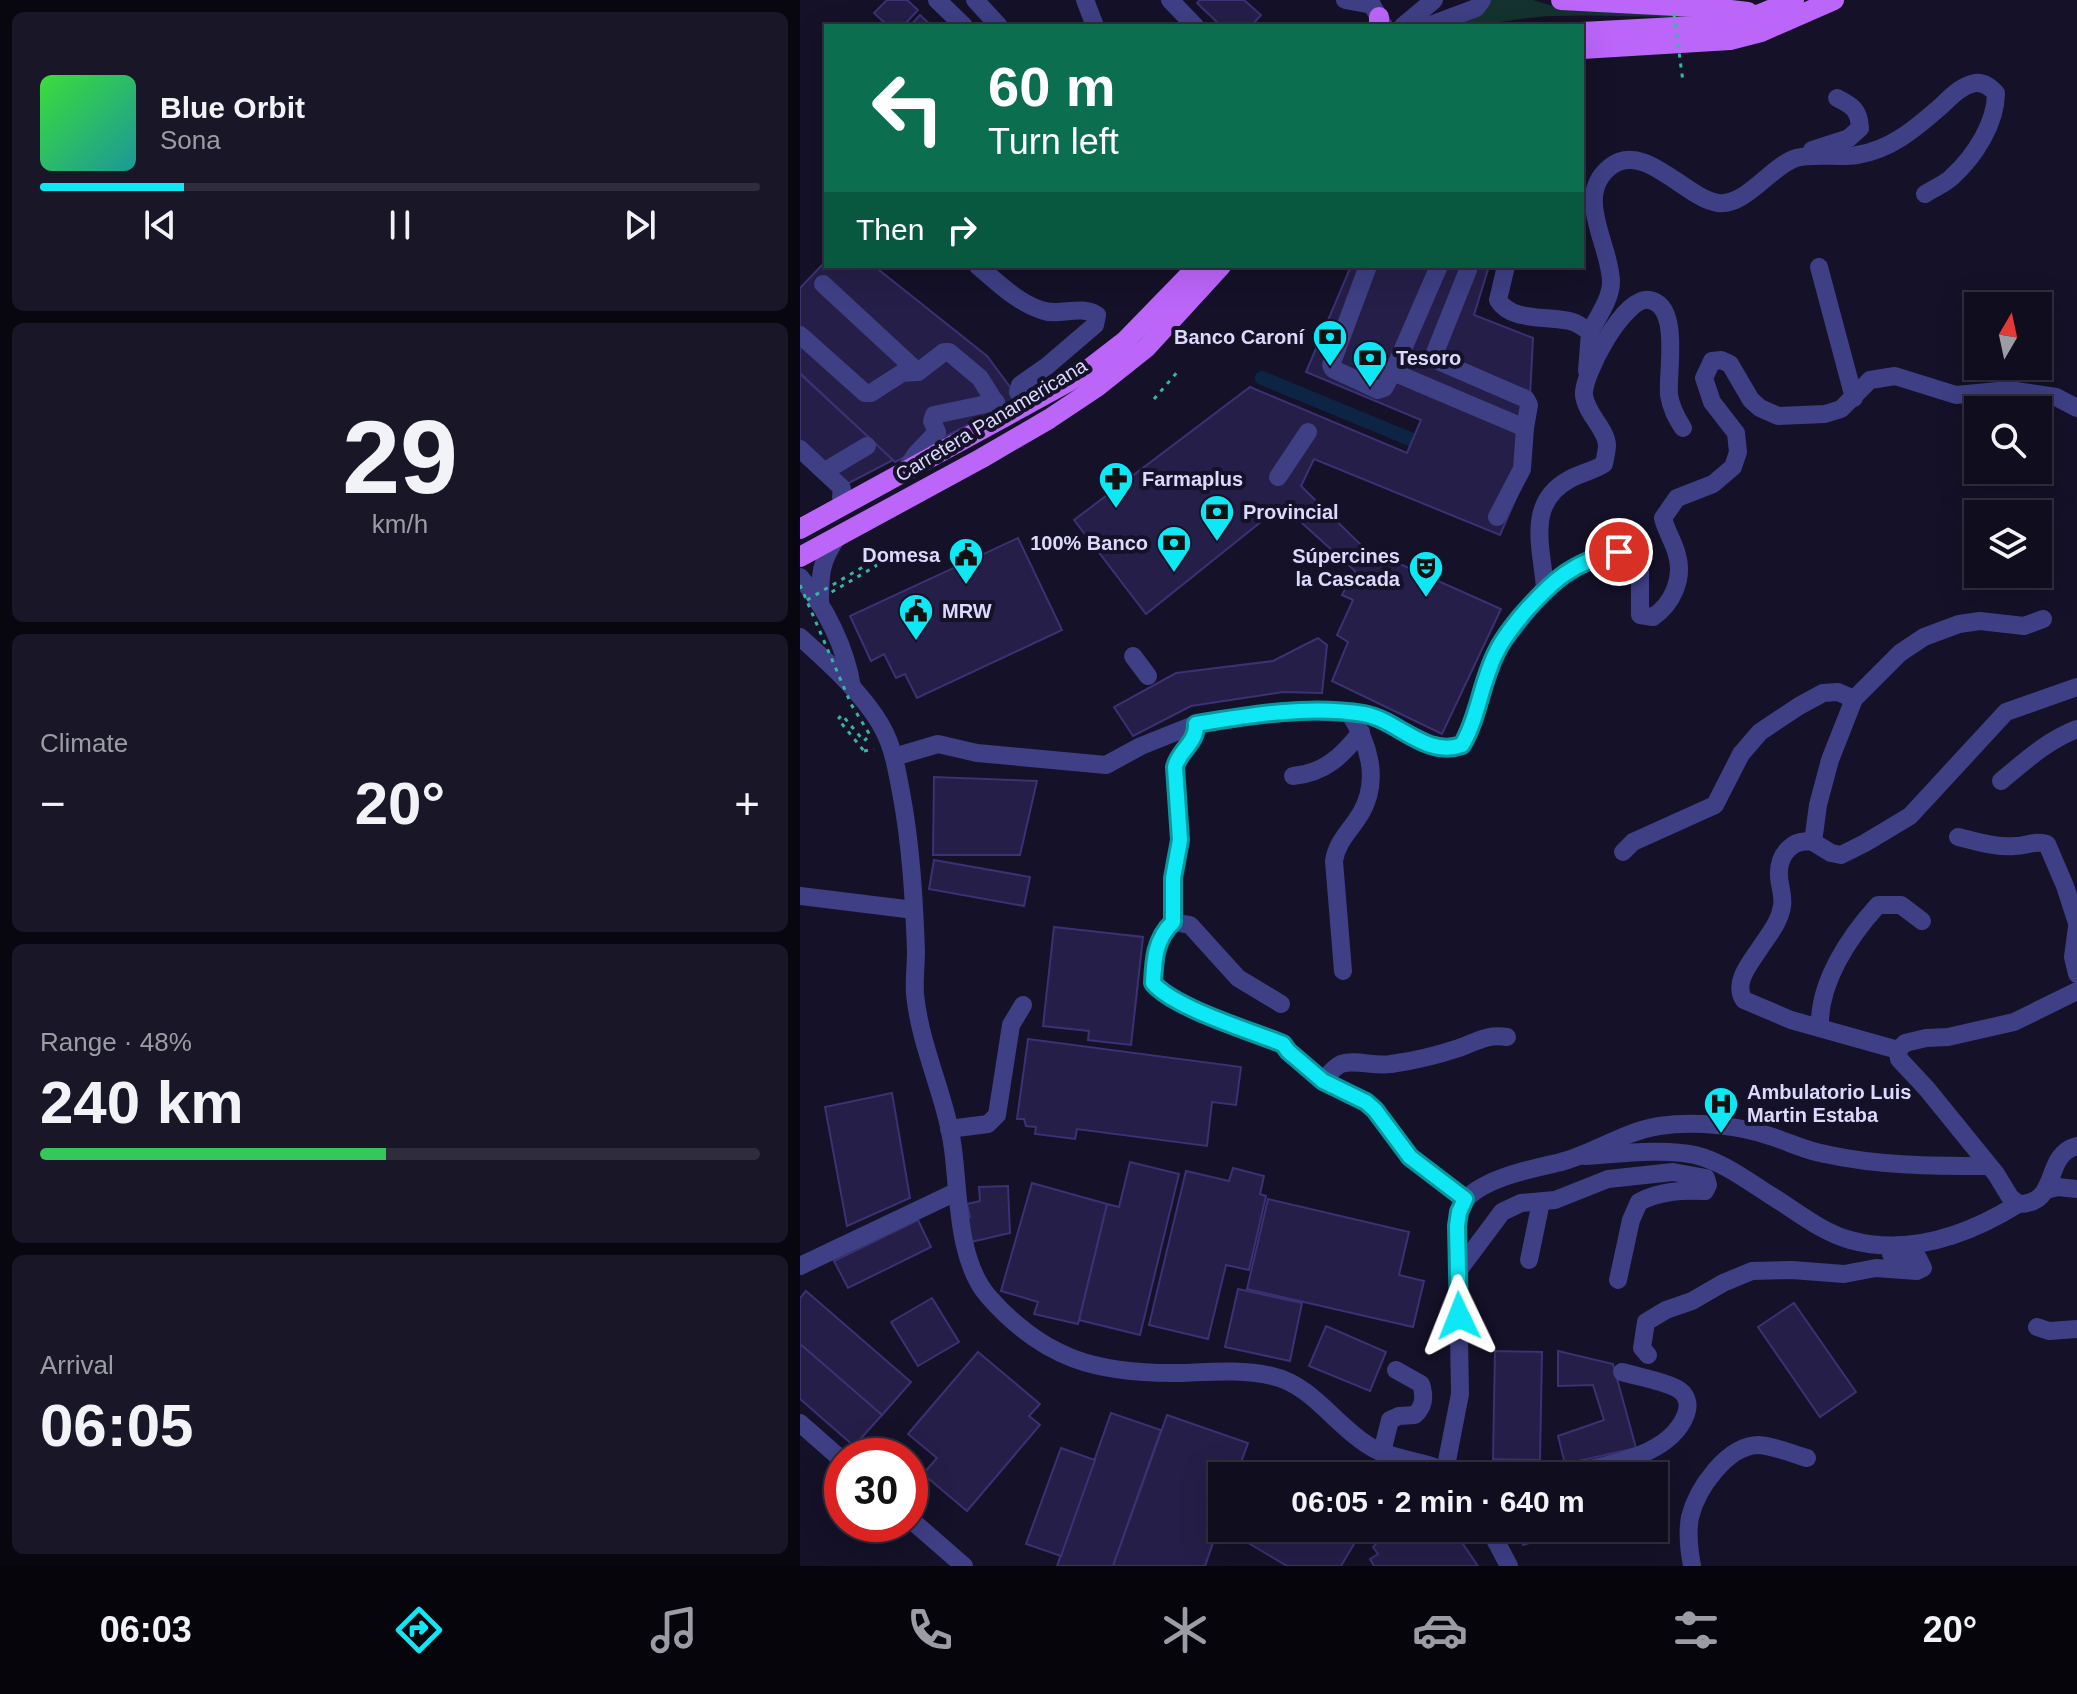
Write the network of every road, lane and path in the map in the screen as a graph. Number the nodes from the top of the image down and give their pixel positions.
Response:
1 (937, 0) edge
2 (975, 0) edge
3 (1085, 0) edge
4 (1170, 0) edge
5 (1345, 0) edge
6 (1434, 0) edge
7 (1482, 0) edge
8 (1561, 0) edge
9 (1794, 0) edge
10 (1834, 0) edge
11 (1674, 14) dead end
12 (1760, 14) junction
13 (1376, 15) edge
14 (962, 24) edge
15 (997, 24) edge
16 (1094, 24) edge
17 (1193, 24) edge
18 (1397, 24) edge
19 (1404, 24) edge
20 (1433, 24) edge
21 (1584, 32) edge
22 (1584, 49) edge
23 (1683, 82) dead end
24 (1837, 98) dead end
25 (1795, 159) junction
26 (1925, 194) dead end
27 (1819, 267) dead end
28 (980, 268) edge
29 (1196, 268) edge
30 (1219, 268) edge
31 (1367, 268) edge
32 (1438, 268) edge
33 (1468, 268) edge
34 (1506, 268) edge
35 (823, 284) dead end
36 (1590, 332) junction
37 (800, 335) edge
38 (1404, 348) junction
39 (1436, 360) junction
40 (1180, 369) dead end
41 (918, 372) junction
42 (1393, 372) junction
43 (1587, 374) junction
44 (1854, 398) junction
45 (1154, 399) dead end
46 (1025, 407) junction
47 (2077, 408) edge
48 (1000, 410) junction
49 (1525, 428) junction
50 (1683, 428) dead end
51 (1308, 432) dead end
52 (867, 446) dead end
53 (800, 459) edge
54 (825, 471) junction
55 (903, 475) junction
56 (1278, 477) dead end
57 (845, 501) junction
58 (1497, 517) dead end
59 (800, 529) edge
60 (838, 536) junction
61 (800, 557) edge
62 (800, 577) edge
63 (800, 585) edge
64 (1545, 588) junction
65 (821, 603) junction
66 (2043, 619) dead end
67 (803, 648) edge
68 (1133, 656) dead end
69 (1148, 676) dead end
70 (852, 687) junction
71 (2077, 687) edge
72 (1854, 699) junction
73 (1349, 713) junction
74 (1196, 724) junction
75 (2077, 729) edge
76 (1361, 732) junction
77 (864, 751) dead end
78 (894, 757) junction
79 (1293, 776) dead end
80 (2001, 781) dead end
81 (1958, 837) dead end
82 (1813, 842) junction
83 (1623, 852) dead end
84 (800, 896) edge
85 (914, 910) junction
86 (1922, 921) dead end
87 (1173, 922) junction
88 (2077, 925) edge
89 (1343, 971) dead end
90 (2077, 974) edge
91 (2077, 991) edge
92 (1281, 1004) dead end
93 (1023, 1005) dead end
94 (1820, 1028) junction
95 (1507, 1037) dead end
96 (1898, 1050) junction
97 (1323, 1081) junction
98 (949, 1129) junction
99 (2073, 1144) edge
100 (1575, 1157) junction
101 (1989, 1166) junction
102 (2077, 1189) edge
103 (2046, 1190) junction
104 (956, 1192) junction
105 (1465, 1199) junction
106 (1541, 1202) junction
107 (2018, 1204) junction
108 (1849, 1240) junction
109 (1529, 1260) dead end
110 (800, 1266) edge
111 (1458, 1271) junction
112 (1618, 1280) dead end
113 (2037, 1327) dead end
114 (2077, 1329) edge
115 (1648, 1355) dead end
116 (1396, 1370) dead end
117 (1622, 1372) dead end
118 (800, 1423) edge
119 (824, 1444) edge
120 (1382, 1452) junction
121 (1807, 1458) dead end
122 (1414, 1462) edge
123 (1450, 1462) edge
124 (1616, 1462) edge
125 (928, 1535) edge
126 (1496, 1542) edge
127 (964, 1566) edge
128 (1509, 1566) edge
129 (1692, 1566) edge

1 - 14 street
2 - 15 street
3 - 16 street
4 - 17 street
5 - 13 street
6 - 19 street
7 - 20 street
8 - 12 main road
9 - 12 main road
10 - 22 main road
11 - 23 path, bridge
12 - 21 main road
13 - 18 street
24 - 25 street
25 - 26 street
25 - 36 street
27 - 44 street
28 - 46 street
29 - 46 main road, Carretera Panamericana
30 - 60 main road, Carretera Panamericana
31 - 42 street
32 - 38 street
33 - 39 street
34 - 36 street
35 - 41 street
36 - 43 street
37 - 41 street
38 - 39 street
38 - 42 street
39 - 49 street
40 - 45 path
41 - 48 street
42 - 49 street
43 - 50 street
43 - 64 street
44 - 47 street
44 - 64 street
46 - 48 main road, Carretera Panamericana
48 - 55 main road, Carretera Panamericana
48 - 55 street
49 - 58 street
51 - 56 street
52 - 54 street
53 - 54 street
53 - 57 street
54 - 57 street
55 - 57 main road, Carretera Panamericana
57 - 59 main road, Carretera Panamericana
60 - 61 main road, Carretera Panamericana
60 - 65 street
62 - 65 street
63 - 65 path, bridge
64 - 73 street
65 - 65 path, bridge
65 - 67 street
65 - 70 street
65 - 77 path, bridge
66 - 72 street
67 - 70 street
68 - 69 street
70 - 78 street
71 - 82 street
72 - 82 street
72 - 83 street
73 - 74 street
73 - 76 street
74 - 78 street
74 - 87 street
75 - 80 street
76 - 79 street
76 - 89 street
78 - 85 street
81 - 88 street
82 - 94 street
84 - 85 street
85 - 98 street
86 - 94 street
87 - 92 street
87 - 97 street
88 - 90 street
91 - 96 street
93 - 98 street
94 - 96 street
95 - 97 street
96 - 101 street
97 - 105 street
98 - 104 street
99 - 103 street
100 - 101 street
100 - 105 street
100 - 108 street
101 - 107 street
102 - 103 street
103 - 107 street
104 - 110 street
104 - 120 street
105 - 111 street
106 - 109 street
106 - 111 street
106 - 112 street
107 - 108 street
108 - 115 street
111 - 123 street
113 - 114 street
116 - 120 street
117 - 124 street
118 - 119 street
120 - 122 street
121 - 129 street
125 - 127 street
126 - 128 street

